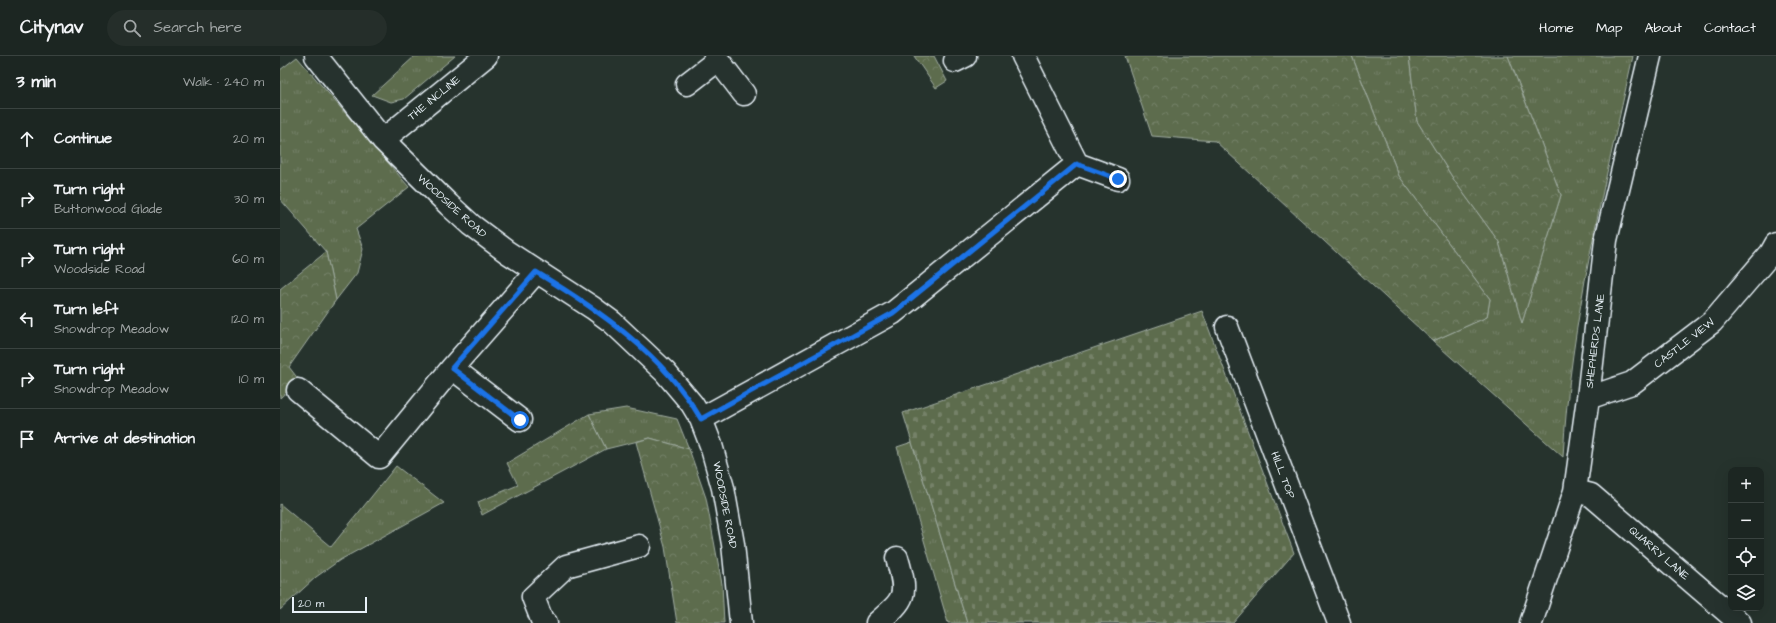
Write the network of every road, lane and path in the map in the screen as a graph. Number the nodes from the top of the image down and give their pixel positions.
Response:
1 (316, 56) edge
2 (486, 56) edge
3 (1023, 56) edge
4 (1650, 56) edge
5 (717, 58) edge
6 (687, 84) dead end
7 (744, 94) dead end
8 (383, 140) junction
9 (1077, 164) junction
10 (1118, 179) dead end
11 (1776, 244) edge
12 (536, 272) junction
13 (1228, 327) dead end
14 (452, 368) junction
15 (298, 390) dead end
16 (1588, 398) junction
17 (701, 419) junction
18 (520, 420) dead end
19 (1575, 491) junction
20 (639, 546) dead end
21 (897, 558) dead end
22 (540, 622) edge
23 (741, 623) edge
24 (877, 623) edge
25 (1339, 623) edge
26 (1531, 623) edge
27 (1740, 623) edge

1 - 8 street, WOODSIDE ROAD
2 - 8 street, THE INCLINE
3 - 9 street
4 - 16 street, SHEPHERDS LANE
5 - 6 street
5 - 7 street
8 - 12 street, WOODSIDE ROAD
9 - 10 street
9 - 17 street
11 - 16 street, CASTLE VIEW
12 - 14 street
12 - 17 street, WOODSIDE ROAD
13 - 25 street, HILL TOP
14 - 15 street
14 - 18 street
16 - 19 street, SHEPHERDS LANE
17 - 23 street, WOODSIDE ROAD
19 - 26 street, SHEPHERDS LANE
19 - 27 street, QUARRY LANE
20 - 22 street
21 - 24 street

